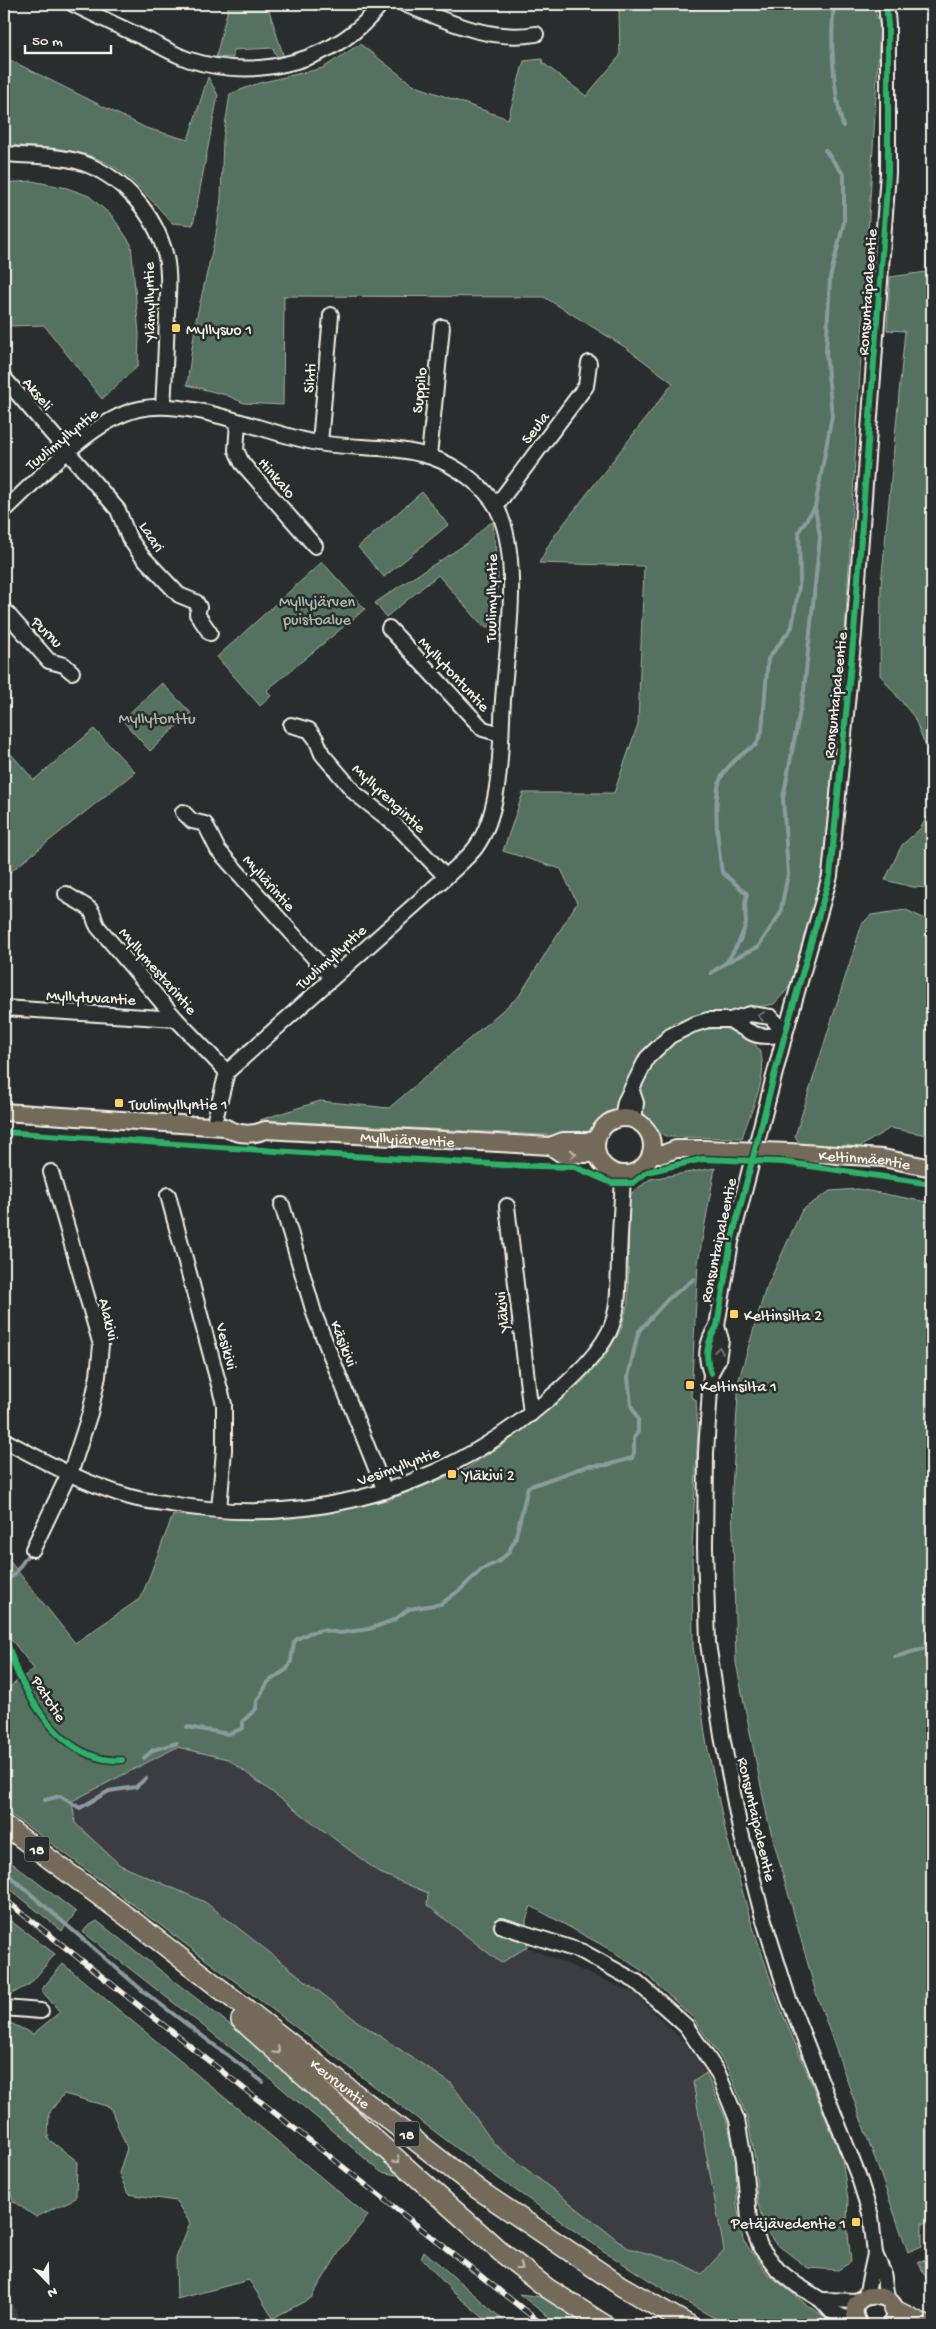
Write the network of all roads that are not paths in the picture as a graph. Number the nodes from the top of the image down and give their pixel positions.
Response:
1 (73, 4) edge
2 (381, 4) edge
3 (404, 4) edge
4 (886, 4) edge
5 (536, 34) dead end
6 (4, 154) edge
7 (331, 315) dead end
8 (442, 328) dead end
9 (589, 364) dead end
10 (4, 378) edge
11 (163, 406) junction
12 (238, 422) junction
13 (320, 443) junction
14 (68, 452) junction
15 (429, 456) junction
16 (496, 506) junction
17 (4, 510) edge
18 (315, 546) dead end
19 (4, 610) edge
20 (389, 628) dead end
21 (210, 633) dead end
22 (72, 672) dead end
23 (291, 725) dead end
24 (501, 734) junction
25 (183, 812) dead end
26 (446, 877) junction
27 (66, 894) dead end
28 (332, 978) junction
29 (4, 1008) edge
30 (176, 1019) junction
31 (730, 1020) junction
32 (786, 1034) junction
33 (227, 1072) junction
34 (4, 1112) edge
35 (628, 1118) junction
36 (219, 1127) junction
37 (596, 1148) junction
38 (651, 1148) junction
39 (932, 1168) edge
40 (50, 1172) dead end
41 (623, 1174) junction
42 (168, 1194) dead end
43 (282, 1204) dead end
44 (507, 1206) dead end
45 (531, 1414) junction
46 (4, 1440) edge
47 (68, 1474) junction
48 (385, 1491) junction
49 (219, 1510) junction
50 (33, 1549) dead end
51 (4, 1825) edge
52 (137, 1924) junction
53 (502, 1926) dead end
54 (4, 2008) edge
55 (41, 2011) dead end
56 (875, 2254) junction
57 (863, 2298) junction
58 (821, 2300) junction
59 (890, 2311) edge
60 (605, 2325) edge
61 (689, 2325) edge
62 (858, 2325) edge
63 (925, 2325) edge

1 - 2 street
3 - 5 street
4 - 32 street, Ronsuntaipaleentie
6 - 11 street, Ylämyllyntie
7 - 13 street, Sihti
8 - 15 street, Suppilo
9 - 16 street, Seula
10 - 14 street, Akseli
11 - 12 street, Tuulimyllyntie
11 - 14 street, Tuulimyllyntie
12 - 13 street, Tuulimyllyntie
12 - 18 street, Hinkalo
13 - 15 street, Tuulimyllyntie
14 - 17 street, Tuulimyllyntie
14 - 21 street, Laari
15 - 16 street, Tuulimyllyntie
16 - 24 street, Tuulimyllyntie
19 - 22 street, Purnu
20 - 24 street, Myllytontuntie
23 - 26 street, Myllyrengintie
24 - 26 street, Tuulimyllyntie
25 - 28 street, Myllärintie
26 - 28 street, Tuulimyllyntie
27 - 30 street, Myllymestarintie
28 - 33 street, Tuulimyllyntie
29 - 30 street, Myllytuvantie
30 - 33 street, Myllymestarintie
31 - 32 street
32 -> 31 street
31 - 35 street
32 - 56 street, Ronsuntaipaleentie
33 - 36 street
34 - 36 main road, Myllyjärventie
35 - 37 main road
35 - 38 main road
36 - 37 main road, Myllyjärventie
37 - 41 main road
38 - 39 main road, Keltinmäentie, bridge
38 - 41 main road
40 - 47 street, Alakivi
41 - 45 street, Vesimyllyntie
42 - 49 street, Vesikivi
43 - 48 street, Käsikivi
44 - 45 street, Yläkivi
45 - 48 street, Vesimyllyntie
46 - 47 street, Vesimyllyntie
47 - 49 street, Vesimyllyntie
47 - 50 street, Alakivi
48 - 49 street, Vesimyllyntie
51 - 52 highway, Keuruuntie / 18
52 -> 60 highway
52 - 61 highway, Keuruuntie / 18
53 - 58 street
54 - 55 street
56 - 57 street, Ronsuntaipaleentie
56 - 59 street, Ronsuntaipaleentie
57 - 58 street
57 - 59 main road
57 - 62 main road
58 - 62 street
59 - 63 highway

